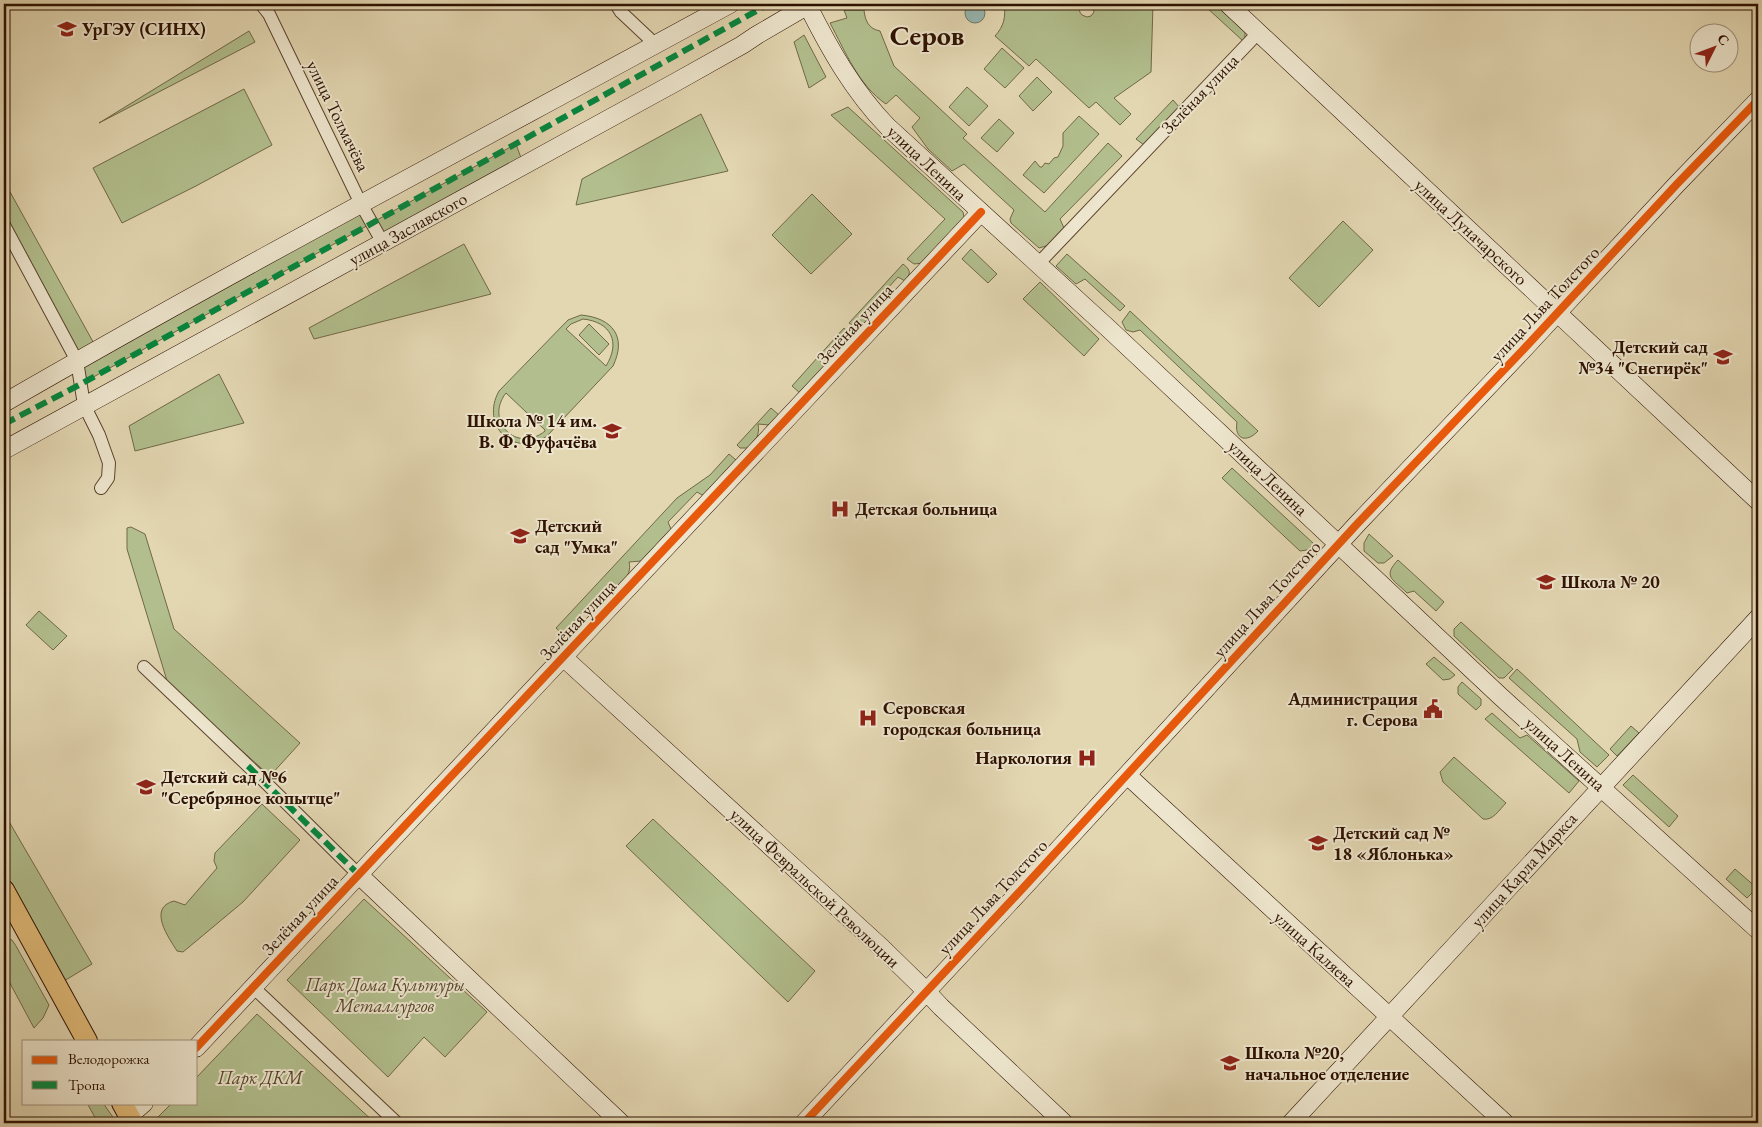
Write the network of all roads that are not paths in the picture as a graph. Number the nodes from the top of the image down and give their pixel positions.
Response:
1 (261, 4) edge
2 (616, 4) edge
3 (730, 4) edge
4 (808, 4) edge
5 (1228, 4) edge
6 (1258, 33) junction
7 (655, 44) junction
8 (1758, 100) edge
9 (362, 204) junction
10 (981, 212) junction
11 (4, 225) edge
12 (383, 243) junction
13 (1038, 264) junction
14 (1557, 313) junction
15 (77, 361) junction
16 (4, 403) edge
17 (84, 405) junction
18 (4, 450) edge
19 (101, 488) dead end
20 (1758, 501) edge
21 (1338, 544) junction
22 (1758, 618) edge
23 (563, 657) junction
24 (144, 667) dead end
25 (1127, 775) junction
26 (1602, 786) junction
27 (359, 875) junction
28 (4, 890) edge
29 (1758, 930) edge
30 (253, 988) junction
31 (926, 991) junction
32 (1390, 1018) junction
33 (86, 1040) edge
34 (198, 1046) edge
35 (397, 1123) edge
36 (621, 1123) edge
37 (804, 1123) edge
38 (1064, 1123) edge
39 (1291, 1123) edge
40 (1504, 1123) edge

1 - 9 street, улица Толмачёва
2 - 7 street
3 - 7 street
4 - 10 street, улица Ленина
4 - 12 street, улица Заславского
5 - 6 street, улица Луначарского
6 - 13 street, Зелёная улица
6 - 14 street, улица Луначарского
7 - 9 street
8 - 14 street, улица Льва Толстого
9 - 12 street, улица Толмачёва
9 - 15 street
10 - 13 street, улица Ленина
10 - 23 street, Зелёная улица
11 - 15 street
12 - 17 street, улица Заславского
13 - 21 street, улица Ленина
14 - 20 street, улица Луначарского
14 - 21 street, улица Льва Толстого
15 - 16 street
15 - 17 street
17 - 18 street, улица Заславского
17 - 19 street
21 - 25 street, улица Льва Толстого
21 - 26 street, улица Ленина
22 - 26 street, улица Карла Маркса
23 - 27 street, Зелёная улица
23 - 31 street, улица Февральской Революции
24 - 27 street
25 - 31 street, улица Льва Толстого
25 - 32 street, улица Каляева
26 - 29 street, улица Ленина
26 - 32 street, улица Карла Маркса
27 - 30 street, Зелёная улица
27 - 36 street
28 - 33 main road
30 - 34 street, Зелёная улица
30 - 35 street
31 - 37 street, улица Льва Толстого
31 - 38 street, улица Февральской Революции
32 - 39 street, улица Карла Маркса
32 - 40 street, улица Каляева

